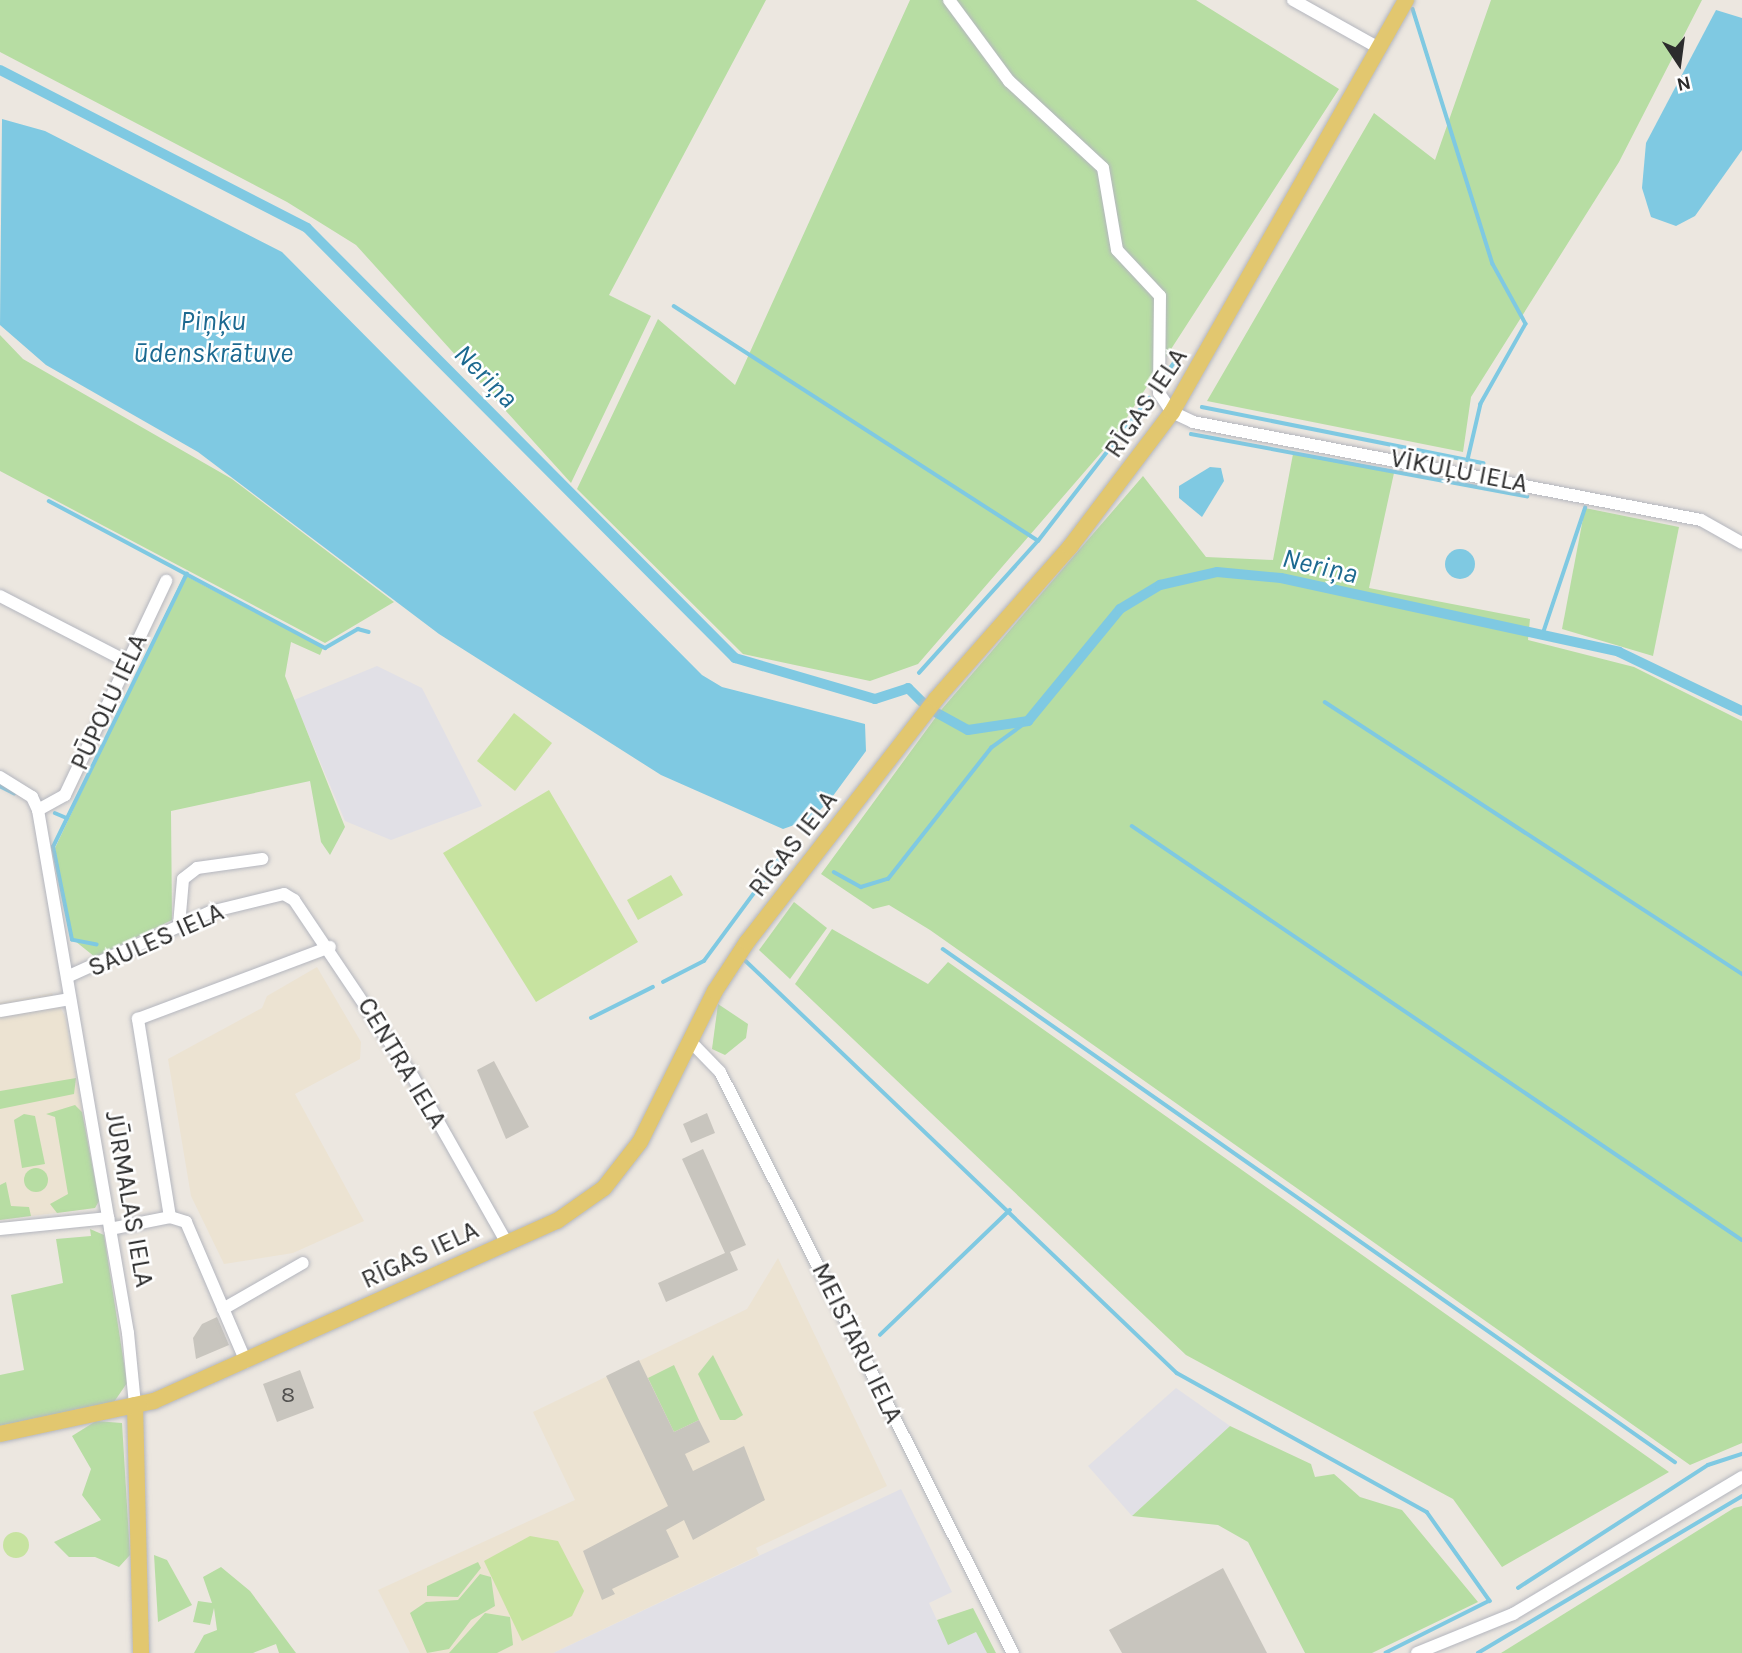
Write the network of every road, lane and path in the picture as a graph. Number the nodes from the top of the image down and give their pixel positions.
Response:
1 (949, 0) edge
2 (1293, 0) edge
3 (1406, 0) edge
4 (1379, 48) junction
5 (1172, 412) junction
6 (1742, 543) edge
7 (166, 581) dead end
8 (0, 596) edge
9 (128, 662) junction
10 (0, 777) edge
11 (38, 810) junction
12 (262, 859) dead end
13 (284, 894) joint
14 (179, 925) junction
15 (330, 947) junction
16 (69, 976) junction
17 (70, 999) junction
18 (0, 1011) edge
19 (690, 1041) junction
20 (170, 1217) junction
21 (109, 1223) junction
22 (0, 1229) edge
23 (507, 1243) junction
24 (303, 1263) dead end
25 (223, 1309) junction
26 (246, 1362) junction
27 (135, 1405) junction
28 (0, 1434) edge
29 (1742, 1477) edge
30 (141, 1653) edge
31 (1013, 1653) edge
32 (1417, 1653) edge

1 - 5 street
2 - 4 street
3 - 4 main road, RĪGAS IELA
4 - 5 main road, RĪGAS IELA
5 - 6 street, VĪKUĻU IELA
5 - 19 main road, RĪGAS IELA
7 - 9 street, PŪPOLU IELA
8 - 9 street
9 - 11 street, PŪPOLU IELA
10 - 11 street
11 - 16 street, JŪRMALAS IELA
12 - 14 street
13 - 14 street, SAULES IELA
13 - 15 street, CENTRA IELA
14 - 16 street, SAULES IELA
15 - 20 street
15 - 23 street, CENTRA IELA
16 - 17 street, JŪRMALAS IELA
17 - 18 street, SAULES IELA
17 - 21 street, JŪRMALAS IELA
19 - 23 main road, RĪGAS IELA
19 - 31 street, MEISTARU IELA
20 - 21 street
20 - 25 street
21 - 22 street
21 - 27 street, JŪRMALAS IELA
23 - 26 main road, RĪGAS IELA
24 - 25 street
25 - 26 street
26 - 27 main road, RĪGAS IELA
27 - 28 main road, RĪGAS IELA
27 - 30 main road, JŪRMALAS IELA
29 - 32 street

